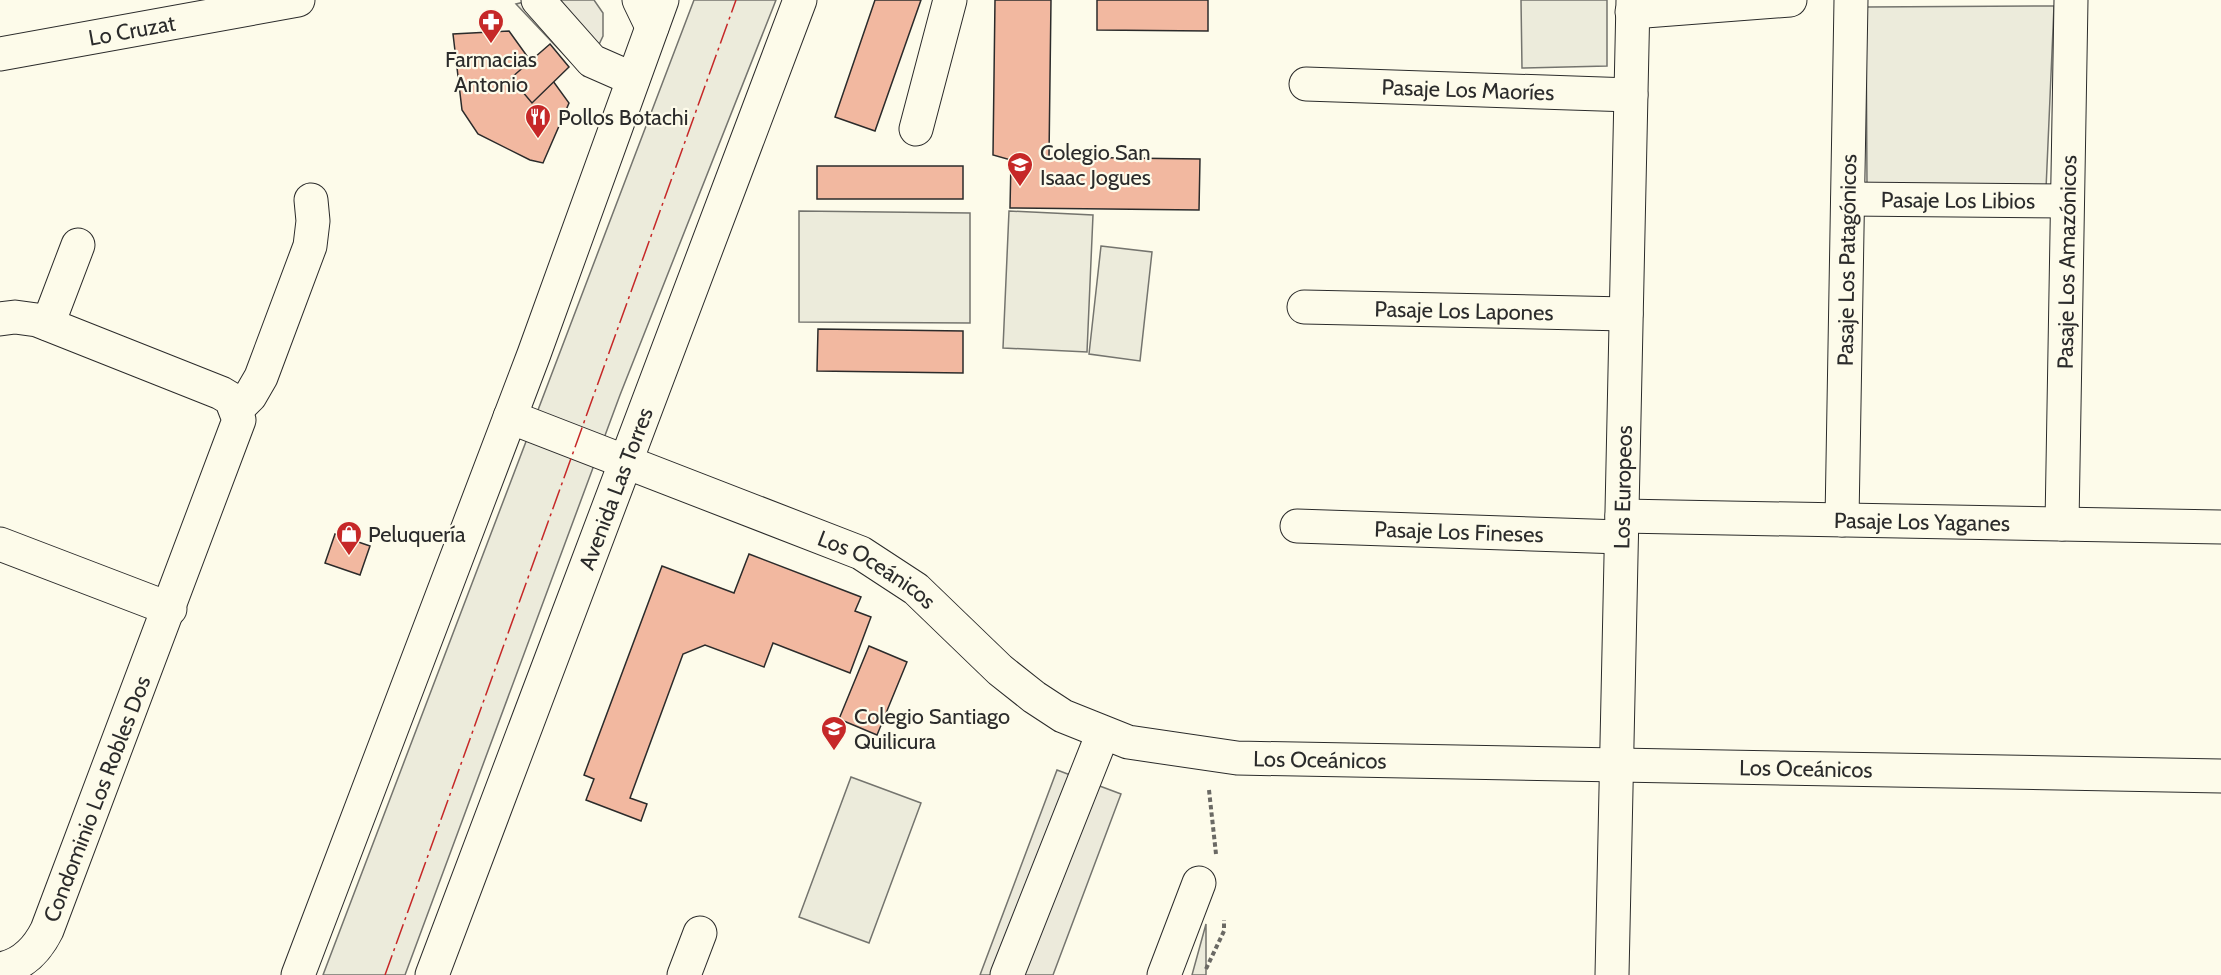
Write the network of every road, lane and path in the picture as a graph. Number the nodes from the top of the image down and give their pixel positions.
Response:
1 (298, 0) edge
2 (538, 0) edge
3 (800, 0) edge
4 (950, 0) edge
5 (1790, 0) edge
6 (1851, 0) edge
7 (2071, 0) edge
8 (1632, 6) edge
9 (651, 9) edge
10 (0, 54) edge
11 (633, 79) junction
12 (1306, 84) dead end
13 (1631, 95) junction
14 (916, 129) dead end
15 (1848, 199) junction
16 (311, 200) dead end
17 (2067, 201) junction
18 (78, 245) dead end
19 (1304, 307) dead end
20 (1626, 314) junction
21 (0, 319) edge
22 (48, 324) junction
23 (237, 409) junction
24 (510, 417) junction
25 (626, 461) junction
26 (1842, 520) junction
27 (2062, 524) junction
28 (1297, 526) dead end
29 (1622, 526) junction
30 (2221, 527) edge
31 (0, 544) edge
32 (170, 609) junction
33 (1103, 733) junction
34 (1617, 765) junction
35 (2221, 776) edge
36 (1199, 883) dead end
37 (700, 933) dead end
38 (0, 969) edge
39 (298, 975) edge
40 (432, 975) edge
41 (684, 975) edge
42 (1007, 975) edge
43 (1164, 975) edge
44 (1612, 975) edge

1 - 10 street, Lo Cruzat
2 - 11 street
3 - 25 street, Avenida Las Torres
4 - 14 street
5 - 8 street
6 - 15 street, Pasaje Los Patagónicos
7 - 17 street, Pasaje Los Amazónicos
8 - 13 street, Los Europeos
9 - 11 street
11 - 24 street
12 - 13 street, Pasaje Los Maoríes
13 - 20 street, Los Europeos
15 - 17 street, Pasaje Los Libios
15 - 26 street, Pasaje Los Patagónicos
16 - 23 street
17 - 27 street, Pasaje Los Amazónicos
18 - 22 street
19 - 20 street, Pasaje Los Lapones
20 - 29 street, Los Europeos
21 - 22 street
22 - 23 street
23 - 32 street, Condominio Los Robles Dos
24 - 25 street, Los Oceánicos
24 - 39 street
25 - 33 street, Los Oceánicos
25 - 40 street, Avenida Las Torres
26 - 27 street, Pasaje Los Yaganes
26 - 29 street, Pasaje Los Yaganes
27 - 30 street, Pasaje Los Yaganes
28 - 29 street, Pasaje Los Fineses
29 - 34 street, Los Europeos
31 - 32 street
32 - 38 street, Condominio Los Robles Dos
33 - 34 street, Los Oceánicos
33 - 42 street
34 - 35 street, Los Oceánicos
34 - 44 street, Los Europeos
36 - 43 street
37 - 41 street

